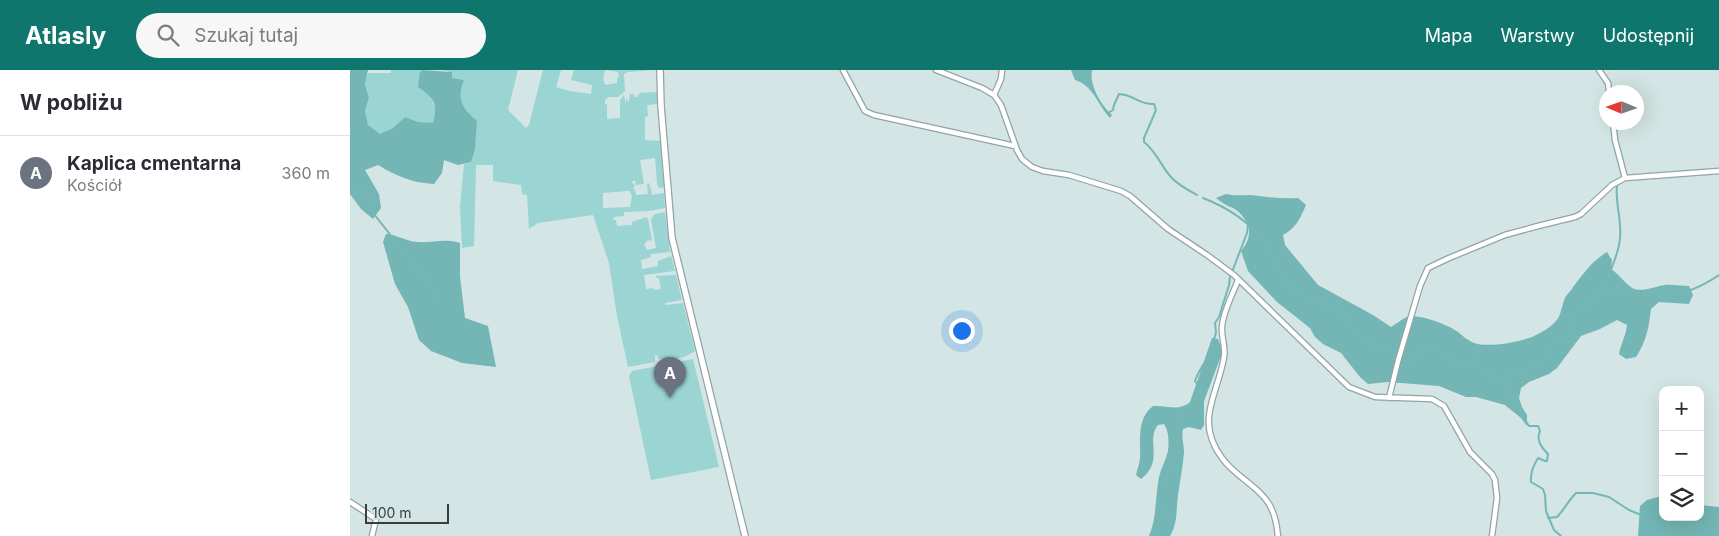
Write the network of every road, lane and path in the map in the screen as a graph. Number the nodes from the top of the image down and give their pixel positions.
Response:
1 (660, 70) edge
2 (843, 70) edge
3 (936, 70) edge
4 (1002, 70) edge
5 (1599, 70) edge
6 (1608, 85) edge
7 (994, 95) junction
8 (1614, 130) edge
9 (1015, 146) junction
10 (1719, 171) edge
11 (1625, 178) junction
12 (1238, 280) junction
13 (1389, 398) junction
14 (350, 502) edge
15 (372, 536) edge
16 (745, 536) edge
17 (1278, 536) edge
18 (1492, 536) edge

1 - 16 street
2 - 9 street
3 - 7 street
4 - 7 street
5 - 6 street
7 - 9 street
8 - 11 street
9 - 12 street
10 - 11 street
11 - 13 street
12 - 13 street
12 - 17 street
13 - 18 street
14 - 15 street

